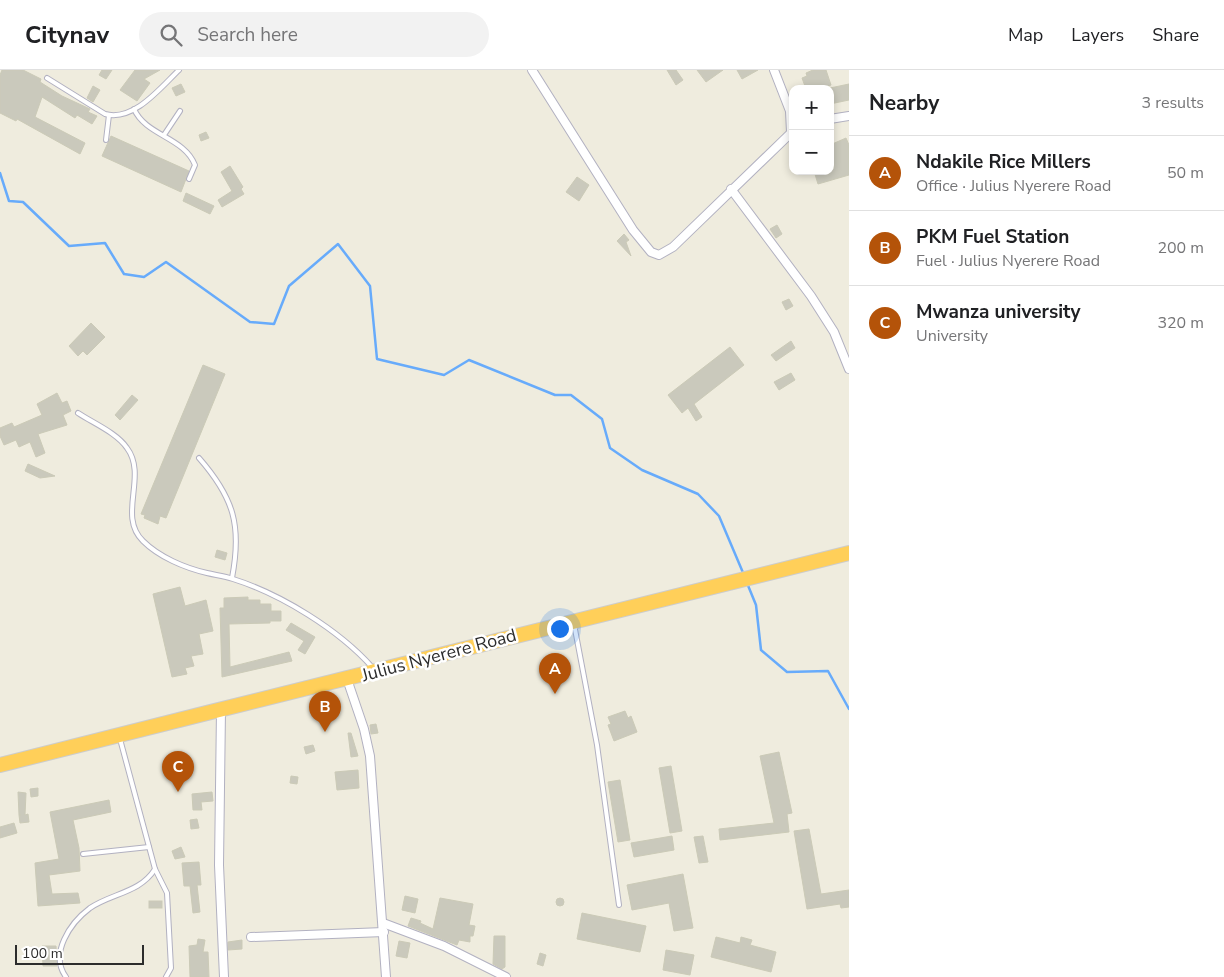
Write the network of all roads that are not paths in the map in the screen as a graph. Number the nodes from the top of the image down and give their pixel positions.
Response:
1 (179, 70) edge
2 (532, 70) edge
3 (774, 70) edge
4 (47, 78) dead end
5 (134, 109) junction
6 (180, 111) dead end
7 (109, 115) junction
8 (849, 116) edge
9 (834, 118) edge
10 (792, 130) edge
11 (164, 135) junction
12 (789, 135) edge
13 (106, 140) dead end
14 (189, 179) dead end
15 (730, 189) junction
16 (849, 368) edge
17 (78, 413) dead end
18 (199, 458) dead end
19 (849, 553) edge
20 (232, 578) junction
21 (574, 619) junction
22 (376, 671) junction
23 (347, 679) junction
24 (221, 710) junction
25 (119, 735) junction
26 (0, 765) edge
27 (149, 848) junction
28 (83, 854) dead end
29 (155, 869) junction
30 (619, 905) dead end
31 (384, 923) junction
32 (384, 932) junction
33 (251, 937) dead end
34 (66, 977) edge
35 (166, 977) edge
36 (224, 977) edge
37 (386, 977) edge
38 (506, 977) edge

1 - 5 lane
2 - 15 street
3 - 10 street
4 - 7 lane
5 - 7 lane
5 - 11 lane
6 - 11 lane
7 - 13 lane
8 - 9 street
11 - 14 lane
12 - 15 street
15 - 16 street
17 - 20 lane
18 - 20 lane
19 - 21 highway, Julius Nyerere Road
20 - 22 lane
21 - 22 highway, Julius Nyerere Road
21 - 30 lane
22 - 23 highway, Julius Nyerere Road
23 - 24 highway, Julius Nyerere Road
23 - 31 street
24 - 25 highway, Julius Nyerere Road
24 - 36 street
25 - 26 highway, Julius Nyerere Road
25 - 27 lane
27 - 28 lane
27 - 29 lane
29 - 34 lane
29 - 35 lane
31 - 32 street
31 - 38 street
32 - 33 street
32 - 37 street

